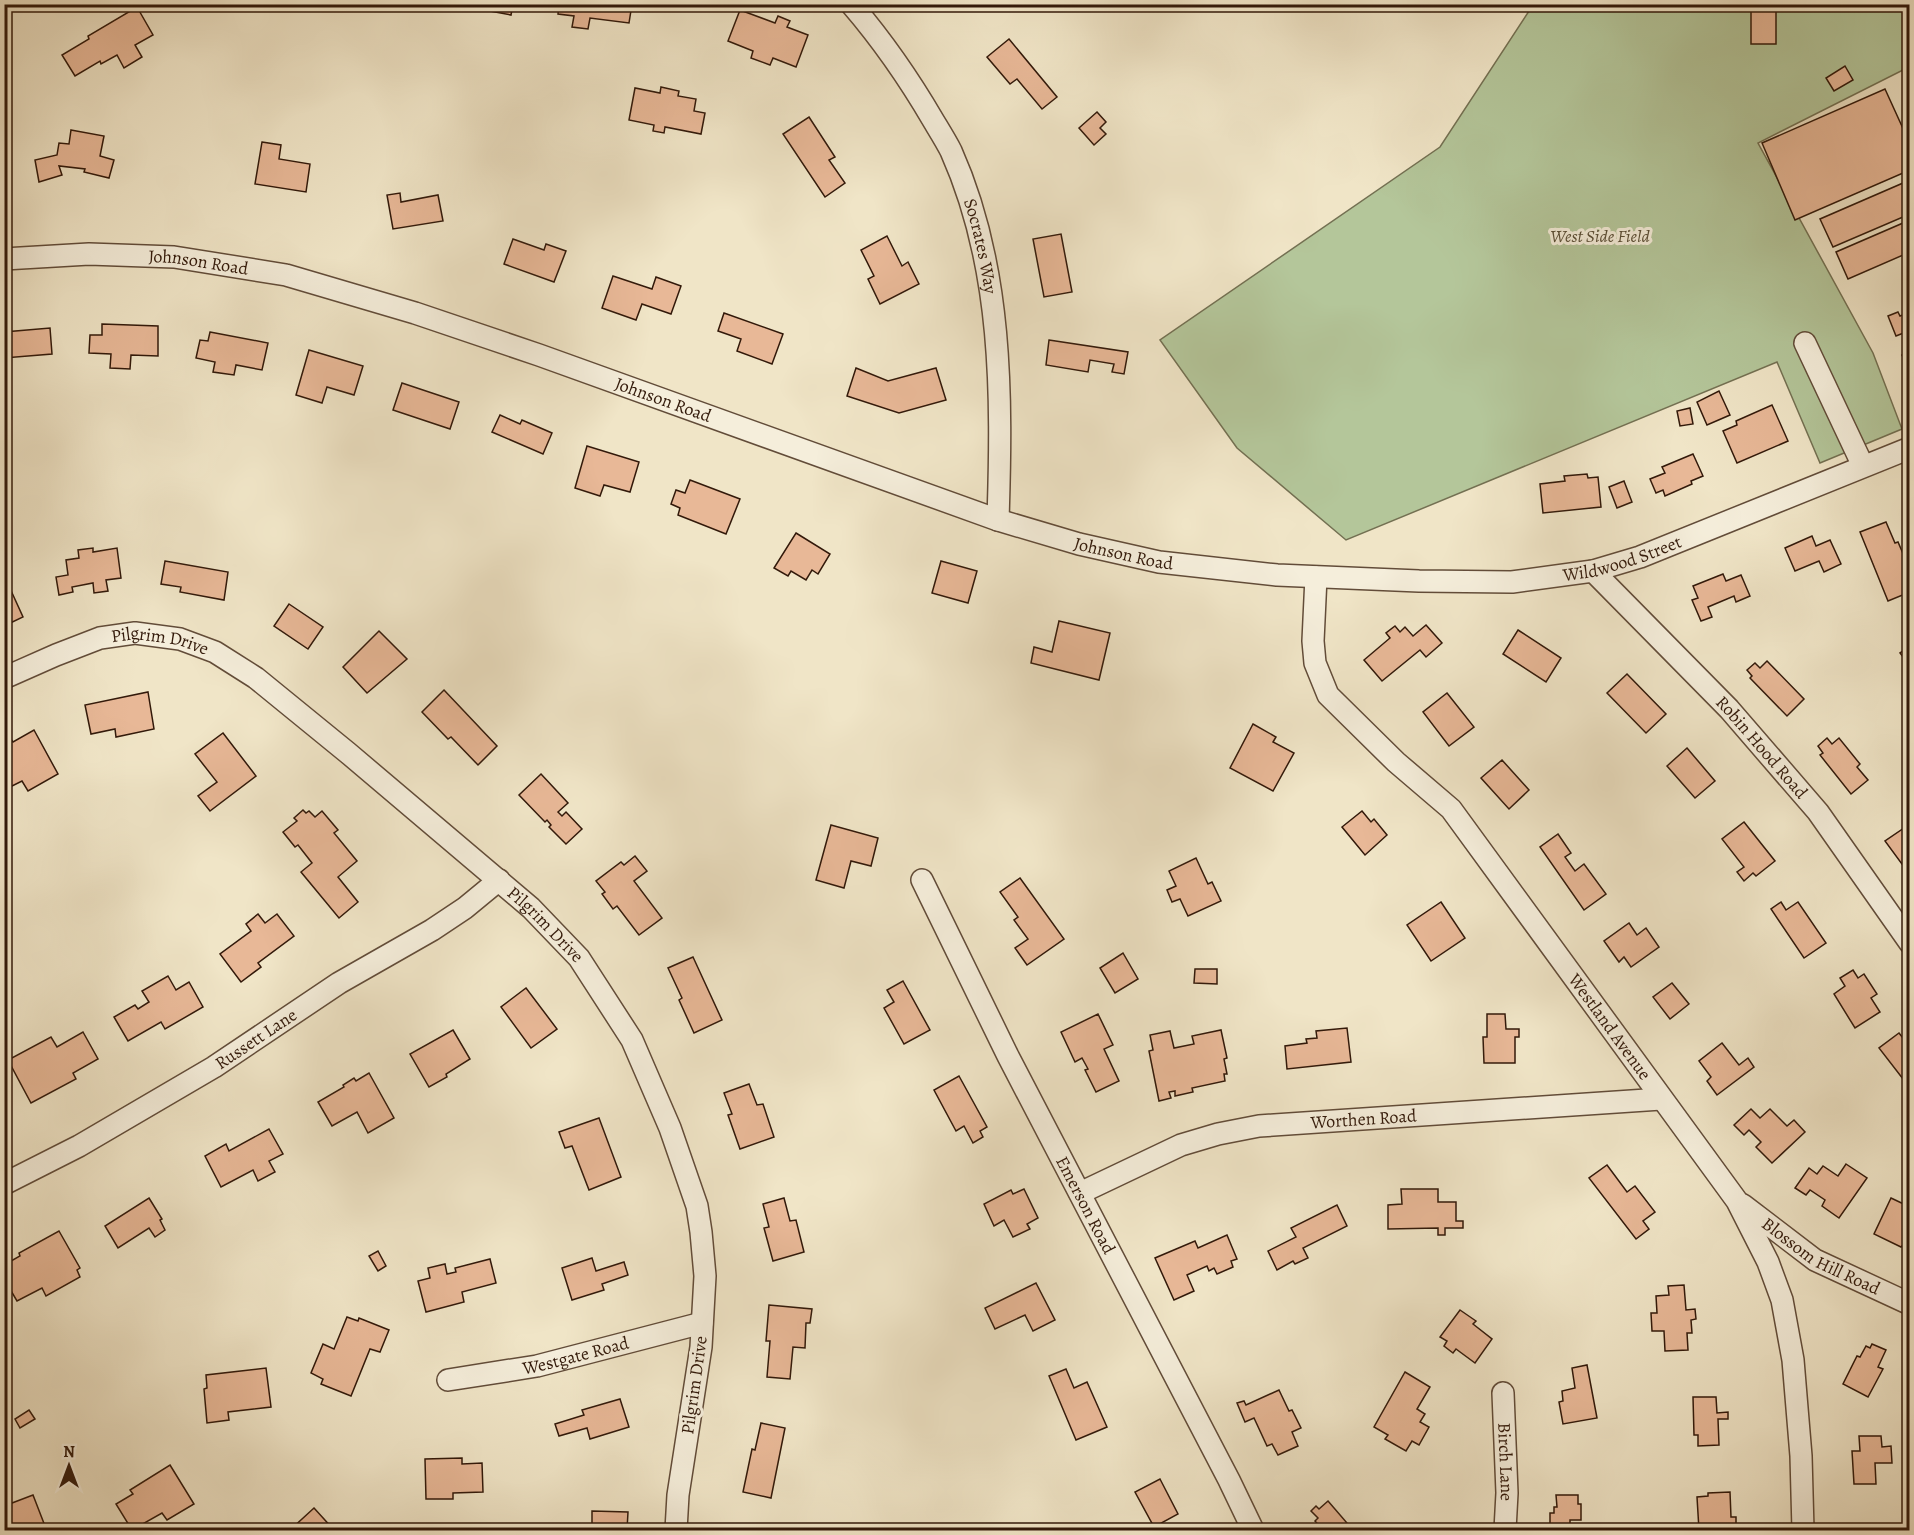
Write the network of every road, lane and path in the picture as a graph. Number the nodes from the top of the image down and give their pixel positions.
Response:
1 (851, 4) edge
2 (4, 259) edge
3 (1805, 342) dead end
4 (1907, 454) edge
5 (1863, 466) junction
6 (998, 520) junction
7 (1593, 571) junction
8 (1316, 577) junction
9 (4, 678) edge
10 (498, 880) junction
11 (922, 880) dead end
12 (1910, 943) edge
13 (1661, 1100) junction
14 (4, 1185) edge
15 (1080, 1193) junction
16 (1737, 1202) junction
17 (1910, 1304) edge
18 (702, 1323) junction
19 (448, 1380) dead end
20 (1503, 1393) dead end
21 (676, 1530) edge
22 (1252, 1530) edge
23 (1505, 1530) edge
24 (1803, 1530) edge

1 - 6 street, Socrates Way
2 - 6 street, Johnson Road
3 - 5 street
4 - 5 street, Wildwood Street
5 - 7 street, Wildwood Street
6 - 8 street, Johnson Road
7 - 8 street, Wildwood Street
7 - 12 street, Robin Hood Road
8 - 13 street, Westland Avenue
9 - 10 street, Pilgrim Drive
10 - 14 street, Russett Lane
10 - 18 street, Pilgrim Drive
11 - 15 street, Emerson Road
13 - 15 street, Worthen Road
13 - 16 street, Westland Avenue
15 - 22 street, Emerson Road
16 - 17 street, Blossom Hill Road
16 - 24 street, Westland Avenue
18 - 19 street, Westgate Road
18 - 21 street, Pilgrim Drive
20 - 23 street, Birch Lane

